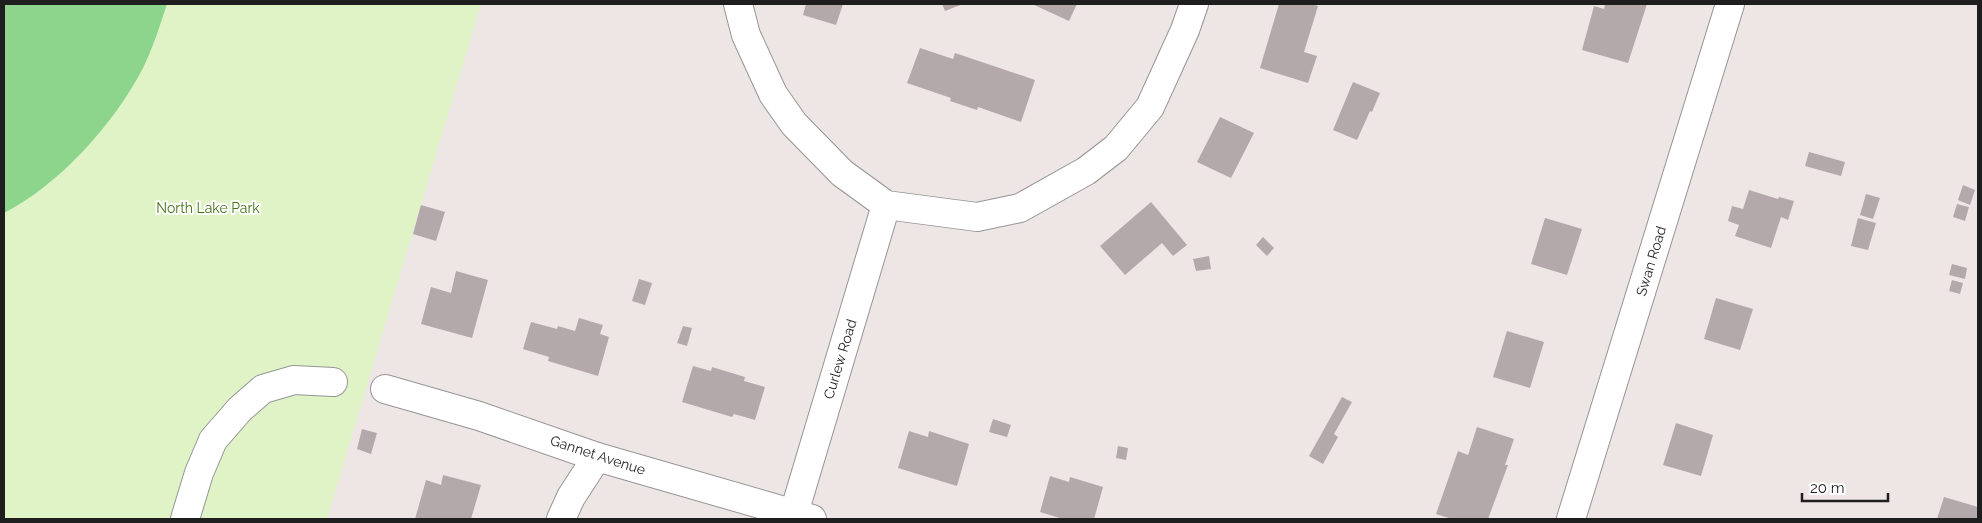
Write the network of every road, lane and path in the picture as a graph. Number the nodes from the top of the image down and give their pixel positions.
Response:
1 (738, 4) edge
2 (1194, 4) edge
3 (1730, 4) edge
4 (886, 205) junction
5 (334, 382) dead end
6 (384, 388) dead end
7 (597, 457) junction
8 (803, 516) edge
9 (185, 519) edge
10 (561, 519) edge
11 (1571, 519) edge

1 - 4 street
2 - 4 street
3 - 11 street, Swan Road
4 - 8 street, Curlew Road
5 - 9 street
6 - 7 street, Gannet Avenue
7 - 8 street, Gannet Avenue
7 - 10 street

